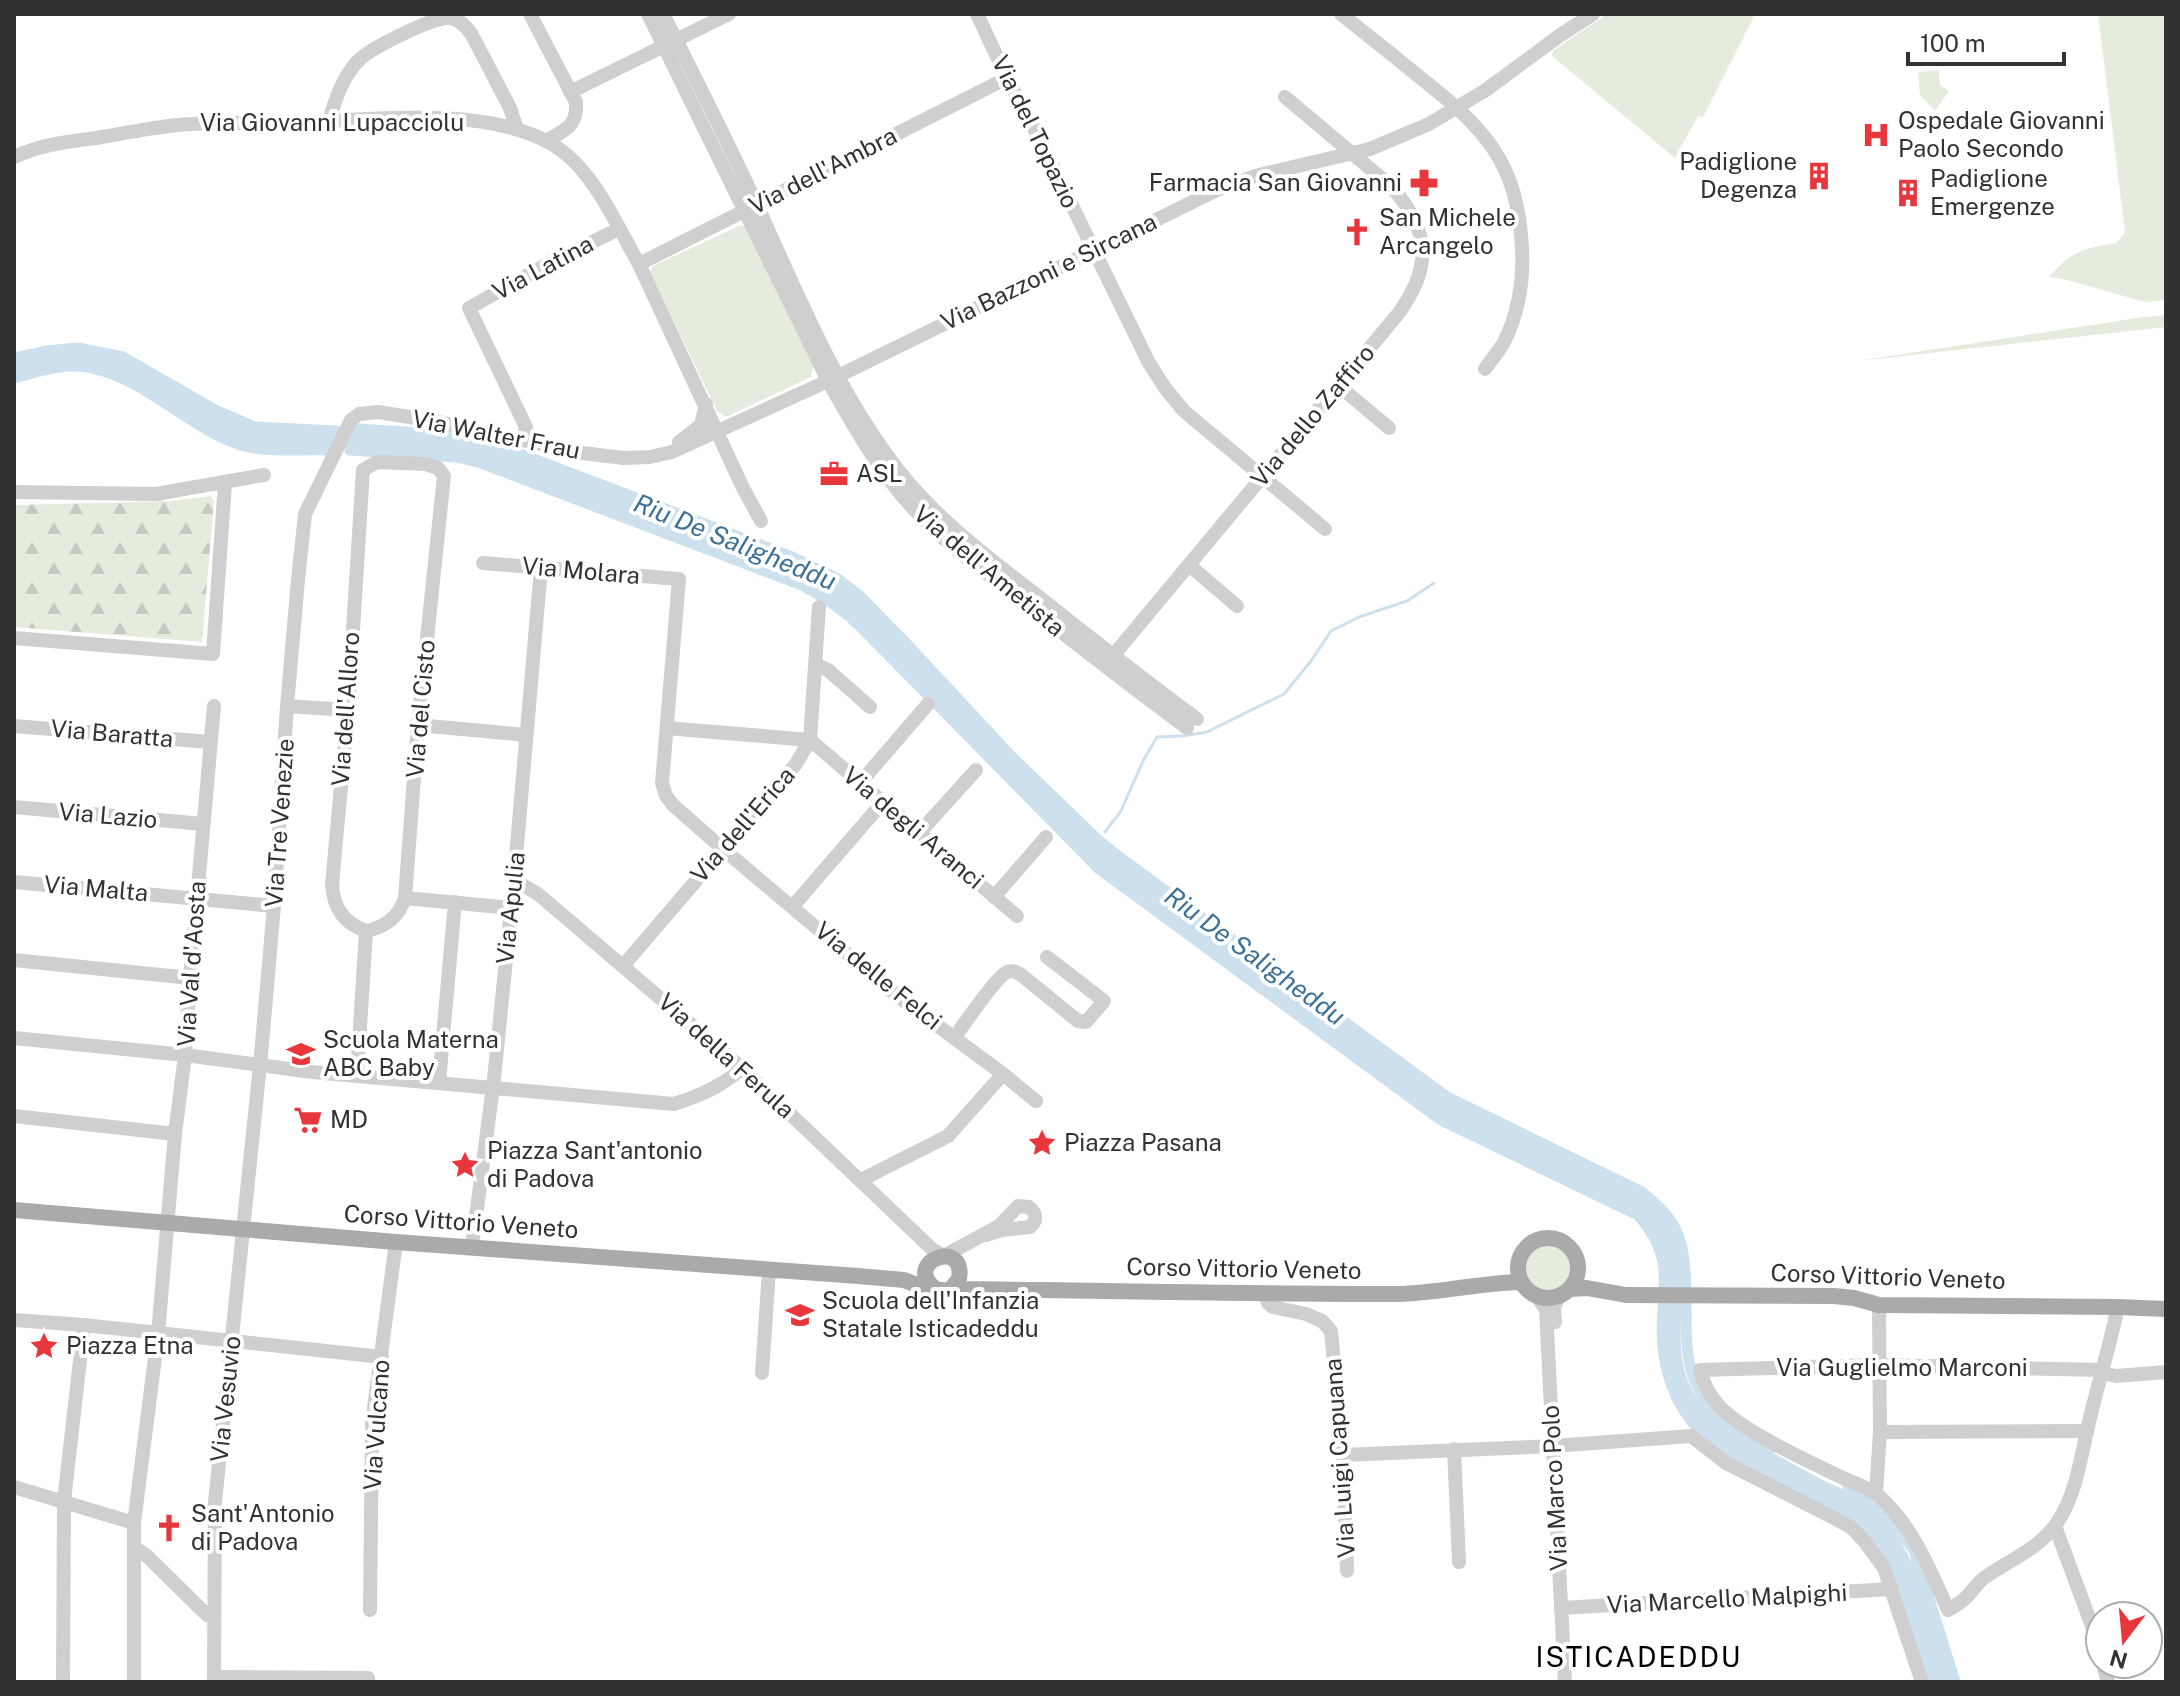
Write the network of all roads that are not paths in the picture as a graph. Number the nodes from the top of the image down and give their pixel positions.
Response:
1 (530, 14) edge
2 (648, 14) edge
3 (663, 14) edge
4 (729, 14) edge
5 (977, 14) edge
6 (1341, 14) edge
7 (1593, 14) edge
8 (670, 44) junction
9 (1007, 78) junction
10 (570, 92) junction
11 (1285, 97) dead end
12 (1459, 107) junction
13 (329, 121) junction
14 (517, 129) junction
15 (546, 141) junction
16 (1353, 154) junction
17 (14, 157) edge
18 (751, 208) junction
19 (619, 229) junction
20 (1093, 249) junction
21 (639, 264) junction
22 (1485, 369) dead end
23 (834, 378) junction
24 (1339, 386) junction
25 (706, 404) junction
26 (348, 426) joint
27 (1389, 428) dead end
28 (718, 432) junction
29 (523, 440) junction
30 (650, 457) junction
31 (363, 470) joint
32 (264, 475) dead end
33 (1263, 477) junction
34 (225, 483) junction
35 (14, 492) edge
36 (761, 521) dead end
37 (1325, 529) dead end
38 (483, 563) dead end
39 (1189, 565) junction
40 (541, 568) junction
41 (679, 579) joint
42 (1237, 606) dead end
43 (819, 607) dead end
44 (14, 638) edge
45 (1109, 661) junction
46 (816, 665) junction
47 (928, 704) dead end
48 (214, 706) dead end
49 (287, 706) junction
50 (870, 707) dead end
51 (348, 710) junction
52 (1192, 724) dead end
53 (418, 725) junction
54 (14, 726) edge
55 (667, 728) junction
56 (526, 735) junction
57 (810, 740) junction
58 (210, 742) junction
59 (976, 770) dead end
60 (860, 783) junction
61 (883, 802) junction
62 (14, 807) edge
63 (203, 824) junction
64 (919, 833) junction
65 (1046, 837) dead end
66 (722, 848) junction
67 (514, 880) junction
68 (14, 882) edge
69 (994, 897) junction
70 (197, 898) junction
71 (405, 898) junction
72 (455, 902) junction
73 (274, 906) junction
74 (793, 906) junction
75 (511, 908) junction
76 (1017, 916) dead end
77 (366, 931) junction
78 (1047, 957) dead end
79 (14, 960) edge
80 (623, 966) junction
81 (190, 978) junction
82 (14, 1038) edge
83 (954, 1038) junction
84 (185, 1055) junction
85 (260, 1065) junction
86 (742, 1068) junction
87 (1003, 1074) junction
88 (357, 1075) junction
89 (439, 1082) junction
90 (494, 1087) junction
91 (1036, 1101) dead end
92 (14, 1116) edge
93 (175, 1134) junction
94 (861, 1180) junction
95 (14, 1210) edge
96 (1014, 1221) dead end
97 (169, 1223) junction
98 (243, 1229) junction
99 (396, 1242) junction
100 (969, 1244) junction
101 (472, 1247) junction
102 (1520, 1256) junction
103 (932, 1264) junction
104 (1578, 1267) junction
105 (960, 1269) junction
106 (769, 1270) junction
107 (1521, 1282) junction
108 (1479, 1284) junction
109 (951, 1289) junction
110 (1009, 1289) junction
111 (1565, 1292) junction
112 (1608, 1292) junction
113 (1266, 1294) junction
114 (1537, 1296) junction
115 (1879, 1305) junction
116 (2118, 1307) junction
117 (2166, 1309) edge
118 (14, 1320) edge
119 (84, 1325) junction
120 (158, 1334) junction
121 (232, 1342) junction
122 (382, 1357) junction
123 (1878, 1365) junction
124 (2103, 1372) junction
125 (2166, 1372) edge
126 (762, 1373) dead end
127 (2087, 1431) junction
128 (1880, 1432) junction
129 (1557, 1446) junction
130 (1454, 1449) junction
131 (1343, 1455) junction
132 (14, 1487) edge
133 (1876, 1493) junction
134 (64, 1501) junction
135 (134, 1523) junction
136 (2055, 1526) junction
137 (134, 1547) junction
138 (1459, 1562) dead end
139 (1347, 1571) dead end
140 (1892, 1589) junction
141 (2084, 1604) edge
142 (1565, 1608) junction
143 (370, 1610) dead end
144 (214, 1617) junction
145 (214, 1680) edge
146 (368, 1680) edge
147 (63, 1682) edge
148 (134, 1682) edge
149 (1565, 1682) edge
150 (1573, 1682) edge
151 (1922, 1682) edge

1 - 10 street
2 - 8 street
3 - 8 street
4 - 8 street
5 - 9 street, Via del Topazio
6 - 12 street
7 - 12 street, Via Bazzoni e Sircana
8 - 10 street
8 - 18 street, Via dell'Ametista
9 - 18 street, Via dell'Ambra
9 - 20 street, Via del Topazio
10 - 15 street
11 - 16 street, Via dello Zaffiro
12 - 16 street, Via Bazzoni e Sircana
12 - 22 street
13 - 14 street, Via Giovanni Lupacciolu
13 - 14 street
13 - 17 street, Via Giovanni Lupacciolu
14 - 15 street, Via Giovanni Lupacciolu
15 - 19 street, Via Giovanni Lupacciolu
16 - 20 street, Via Bazzoni e Sircana
16 - 24 street, Via dello Zaffiro
18 - 21 street, Via dell'Ambra
18 - 23 street, Via dell'Ametista
19 - 21 street, Via Giovanni Lupacciolu
19 - 29 street, Via Latina
20 - 23 street, Via Bazzoni e Sircana
20 - 33 street, Via del Topazio
21 - 25 street, Via Giovanni Lupacciolu
23 - 28 street, Via Bazzoni e Sircana
23 - 45 street, Via dell'Ametista
24 - 27 street
24 - 33 street, Via dello Zaffiro
25 - 28 street, Via Giovanni Lupacciolu
25 - 30 street, Via Walter Frau
26 - 29 street, Via Walter Frau
26 - 49 street, Via Tre Venezie
28 - 30 street, Via Walter Frau
28 - 36 street, Via Giovanni Lupacciolu
29 - 30 street, Via Walter Frau
31 - 51 street, Via dell'Alloro
31 - 53 street, Via del Cisto
32 - 34 street
33 - 37 street, Via del Topazio
33 - 39 street, Via dello Zaffiro
34 - 35 street
34 - 44 street
38 - 40 street, Via Molara
39 - 42 street
39 - 45 street, Via dello Zaffiro
40 - 41 street, Via Molara
40 - 56 street, Via Apulia
41 - 55 street, Via delle Felci
43 - 46 street, Via dell'Erica
45 - 52 street, Via dell'Ametista
46 - 50 street
46 - 57 street, Via dell'Erica
47 - 60 street
48 - 58 street, Via Val d'Aosta
49 - 51 street
49 - 73 street, Via Tre Venezie
51 - 77 street, Via dell'Alloro
53 - 56 street
53 - 71 street, Via del Cisto
54 - 58 street, Via Baratta
55 - 57 street
55 - 66 street, Via delle Felci
56 - 67 street, Via Apulia
57 - 60 street, Via degli Aranci
57 - 66 street, Via dell'Erica
58 - 63 street, Via Val d'Aosta
59 - 64 street
60 - 61 street, Via degli Aranci
61 - 64 street, Via degli Aranci
61 - 74 street
62 - 63 street, Via Lazio
63 - 70 street, Via Val d'Aosta
64 - 69 street, Via degli Aranci
65 - 69 street
66 - 74 street, Via delle Felci
66 - 80 street, Via dell'Erica
67 - 75 street, Via Apulia
67 - 80 street, Via della Ferula
68 - 70 street, Via Malta
69 - 76 street, Via degli Aranci
70 - 73 street, Via Malta
70 - 81 street, Via Val d'Aosta
71 - 72 street
71 - 77 street
72 - 75 street
72 - 89 street
73 - 85 street, Via Tre Venezie
74 - 83 street, Via delle Felci
75 - 90 street, Via Apulia
77 - 88 street
78 - 83 street
79 - 81 street
80 - 86 street, Via della Ferula
81 - 84 street, Via Val d'Aosta
82 - 84 street
83 - 87 street, Via delle Felci
84 - 85 street
84 - 93 street, Via Val d'Aosta
85 - 88 street
85 - 98 street, Via Tre Venezie
86 - 90 street
86 - 94 street, Via della Ferula
87 - 91 street, Via delle Felci
87 - 94 street
88 - 89 street
89 - 90 street
90 - 101 street, Via Apulia
92 - 93 street
93 - 97 street, Via Val d'Aosta
94 - 103 street, Via della Ferula
95 - 97 main road, Corso Vittorio Veneto
96 - 100 street
97 - 98 main road, Corso Vittorio Veneto
97 - 120 street, Via Val d'Aosta
98 - 99 main road, Corso Vittorio Veneto
98 - 121 street, Via Vesuvio
99 - 101 main road, Corso Vittorio Veneto
99 - 122 street, Via Vulcano
100 - 103 street
100 - 105 street
101 - 106 main road, Corso Vittorio Veneto
102 - 104 main road
102 - 107 main road
102 - 108 main road, Corso Vittorio Veneto
103 - 105 main road, Corso Vittorio Veneto
103 - 106 main road, Corso Vittorio Veneto
103 - 109 main road, Corso Vittorio Veneto
104 - 111 main road
104 - 112 main road
105 - 109 main road
105 - 110 main road, Corso Vittorio Veneto
106 - 126 street
107 - 108 main road, Corso Vittorio Veneto
107 - 114 main road
108 - 113 main road, Corso Vittorio Veneto
109 - 110 main road, Corso Vittorio Veneto
110 - 113 main road, Corso Vittorio Veneto
111 - 112 main road, Corso Vittorio Veneto
111 - 114 main road
111 - 129 street, Via Marco Polo
112 - 115 main road, Corso Vittorio Veneto
113 - 131 street, Via Luigi Capuana
114 - 129 street, Via Marco Polo
115 - 116 main road, Corso Vittorio Veneto
115 - 123 street
116 - 117 main road, Corso Vittorio Veneto
116 - 124 street
118 - 119 street
119 - 120 street
119 - 134 street
120 - 121 street
120 - 135 street, Via Val d'Aosta
121 - 122 street
121 - 144 street, Via Vesuvio
122 - 143 street, Via Vulcano
123 - 124 street, Via Guglielmo Marconi
123 - 128 street
123 - 133 street, Via Guglielmo Marconi
124 - 125 street, Via Guglielmo Marconi
124 - 127 street
127 - 128 street
127 - 136 street
128 - 133 street
129 - 130 street
129 - 140 street
129 - 142 street, Via Marco Polo
130 - 131 street
130 - 138 street
131 - 139 street, Via Luigi Capuana
132 - 134 street
133 - 136 street
134 - 135 street
134 - 147 street
135 - 137 street, Via Val d'Aosta
136 - 141 street
137 - 144 street
137 - 148 street, Via Val d'Aosta
140 - 142 street, Via Marcello Malpighi
140 - 151 street
142 - 149 street, Via Marco Polo
142 - 150 street, Via Marco Polo
144 - 145 street, Via Vesuvio
145 - 146 street

